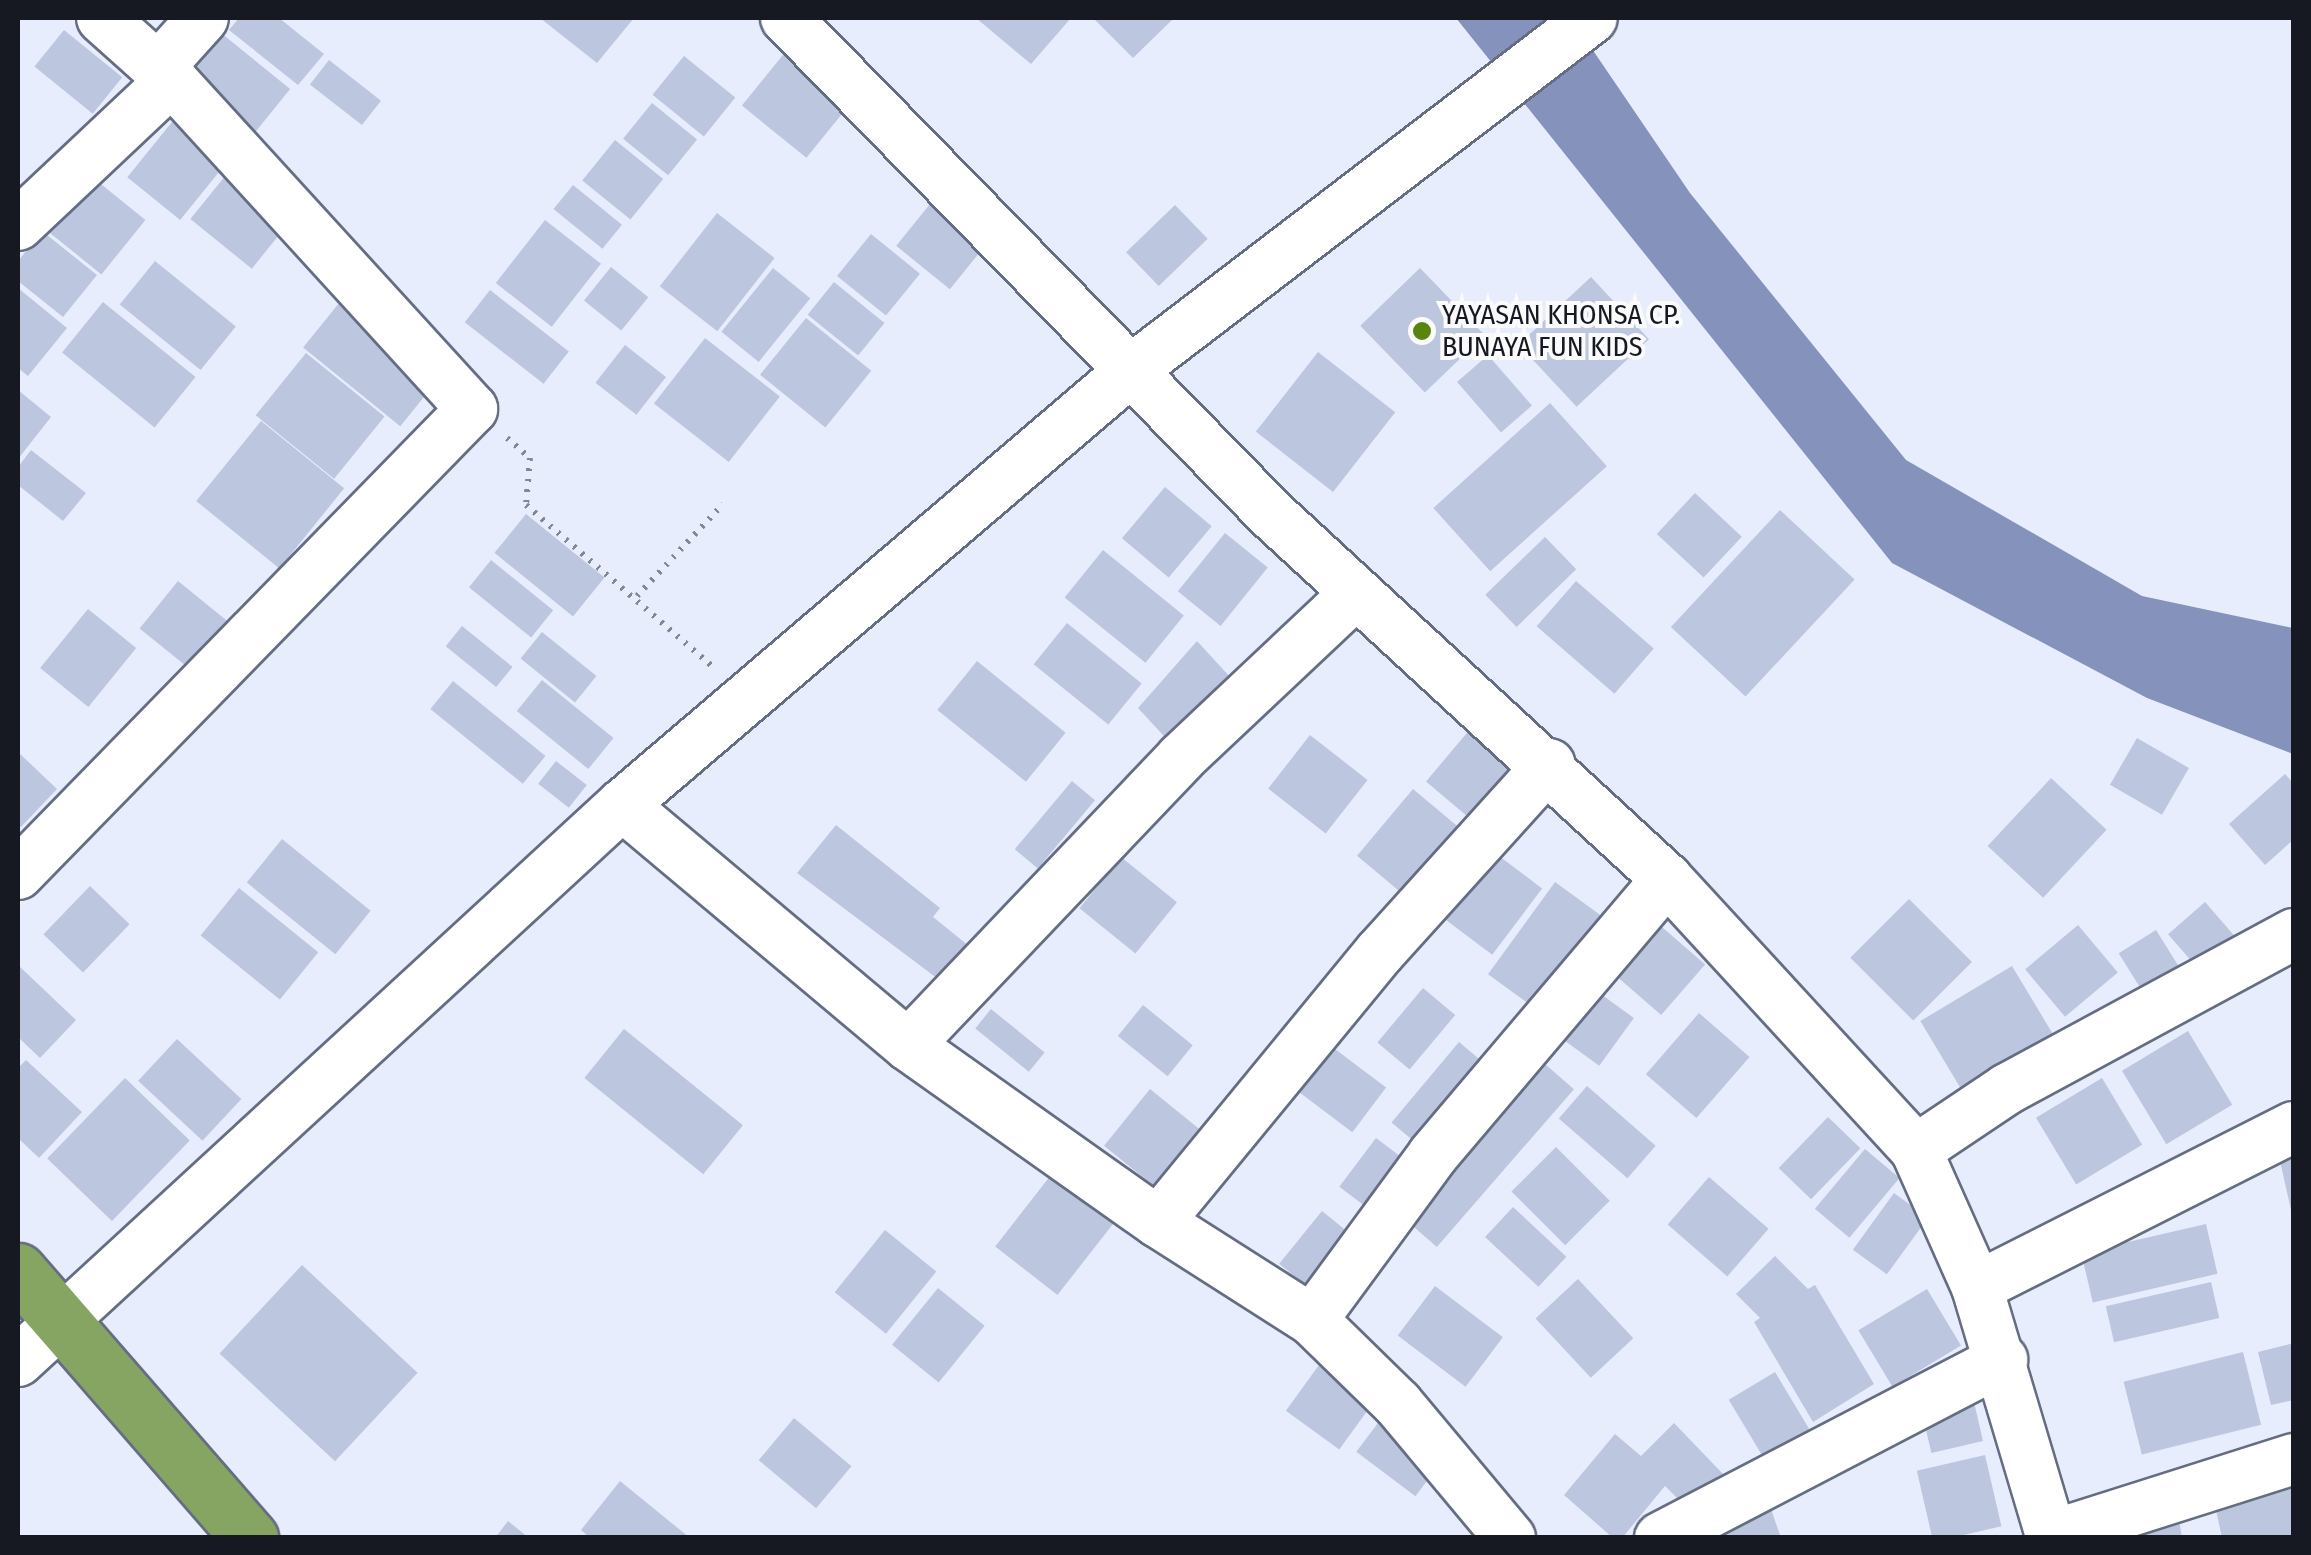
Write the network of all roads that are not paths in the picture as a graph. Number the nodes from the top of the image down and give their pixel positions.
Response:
1 (102, 18) edge
2 (203, 18) edge
3 (786, 18) edge
4 (1592, 18) edge
5 (165, 74) junction
6 (18, 225) edge
7 (1134, 368) junction
8 (1355, 594) junction
9 (1550, 764) junction
10 (622, 805) junction
11 (18, 874) edge
12 (1667, 880) junction
13 (2294, 934) edge
14 (908, 1045) junction
15 (2294, 1127) edge
16 (1916, 1150) junction
17 (1158, 1222) junction
18 (18, 1271) edge
19 (1977, 1287) junction
20 (62, 1315) junction
21 (1312, 1320) junction
22 (2002, 1360) junction
23 (18, 1361) edge
24 (2294, 1458) edge
25 (2052, 1537) edge
26 (250, 1538) edge
27 (1510, 1538) edge
28 (1660, 1538) edge

1 - 5 street
2 - 5 street
3 - 7 street
4 - 7 street
5 - 6 street
5 - 11 street
7 - 8 street
7 - 10 street
8 - 9 street
8 - 14 street
9 - 12 street
9 - 17 street
10 - 14 street
10 - 20 street
12 - 16 street
12 - 21 street
13 - 16 street
14 - 17 street
15 - 19 street
16 - 19 street
17 - 21 street
18 - 20 highway
19 - 22 street
20 - 23 street
20 - 26 highway
21 - 27 street
22 - 25 street
22 - 28 street
24 - 25 street

